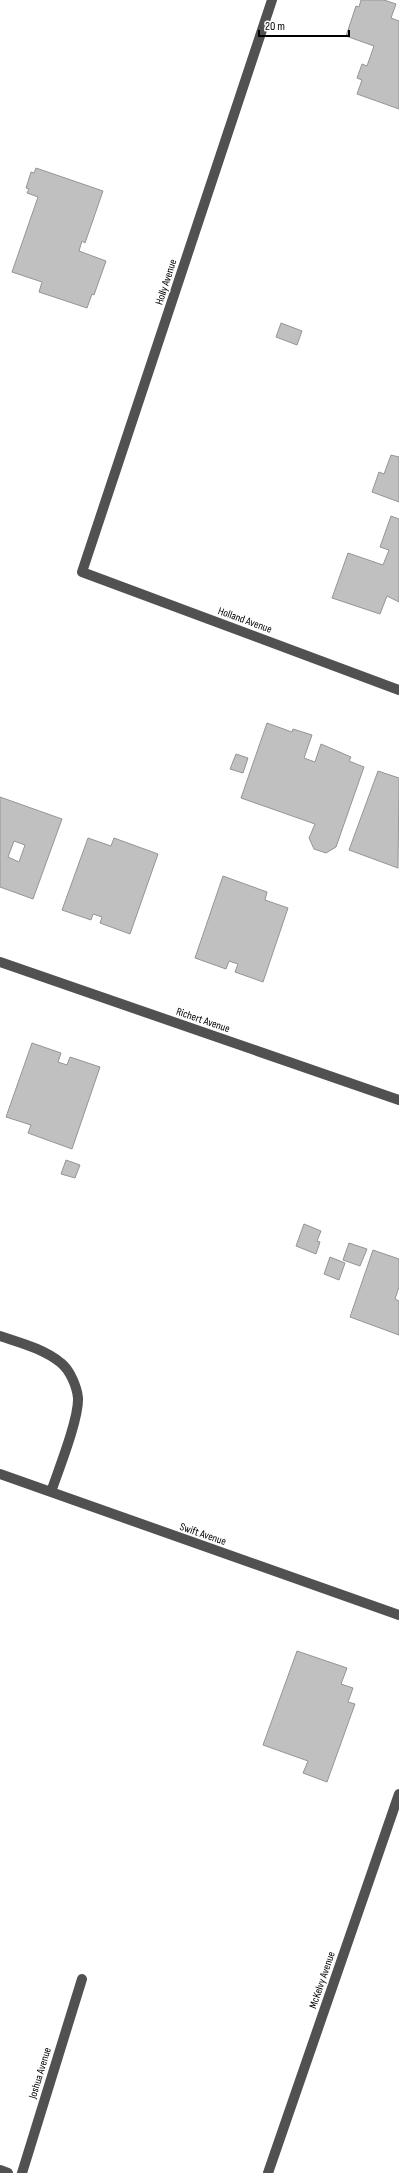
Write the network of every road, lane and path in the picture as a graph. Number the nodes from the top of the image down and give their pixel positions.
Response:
1 (272, 0) edge
2 (82, 572) joint
3 (399, 690) edge
4 (0, 962) edge
5 (399, 1100) edge
6 (0, 1336) edge
7 (0, 1474) edge
8 (51, 1492) junction
9 (399, 1615) edge
10 (399, 1794) edge
11 (82, 1979) dead end
12 (0, 2170) edge
13 (8, 2173) edge
14 (22, 2173) edge
15 (268, 2173) edge

1 - 2 street, Holly Avenue
2 - 3 street, Holland Avenue
4 - 5 street, Richert Avenue
6 - 8 street
7 - 8 street, Swift Avenue
8 - 9 street, Swift Avenue
10 - 15 street, McKelvy Avenue
11 - 14 street, Joshua Avenue
12 - 13 street

